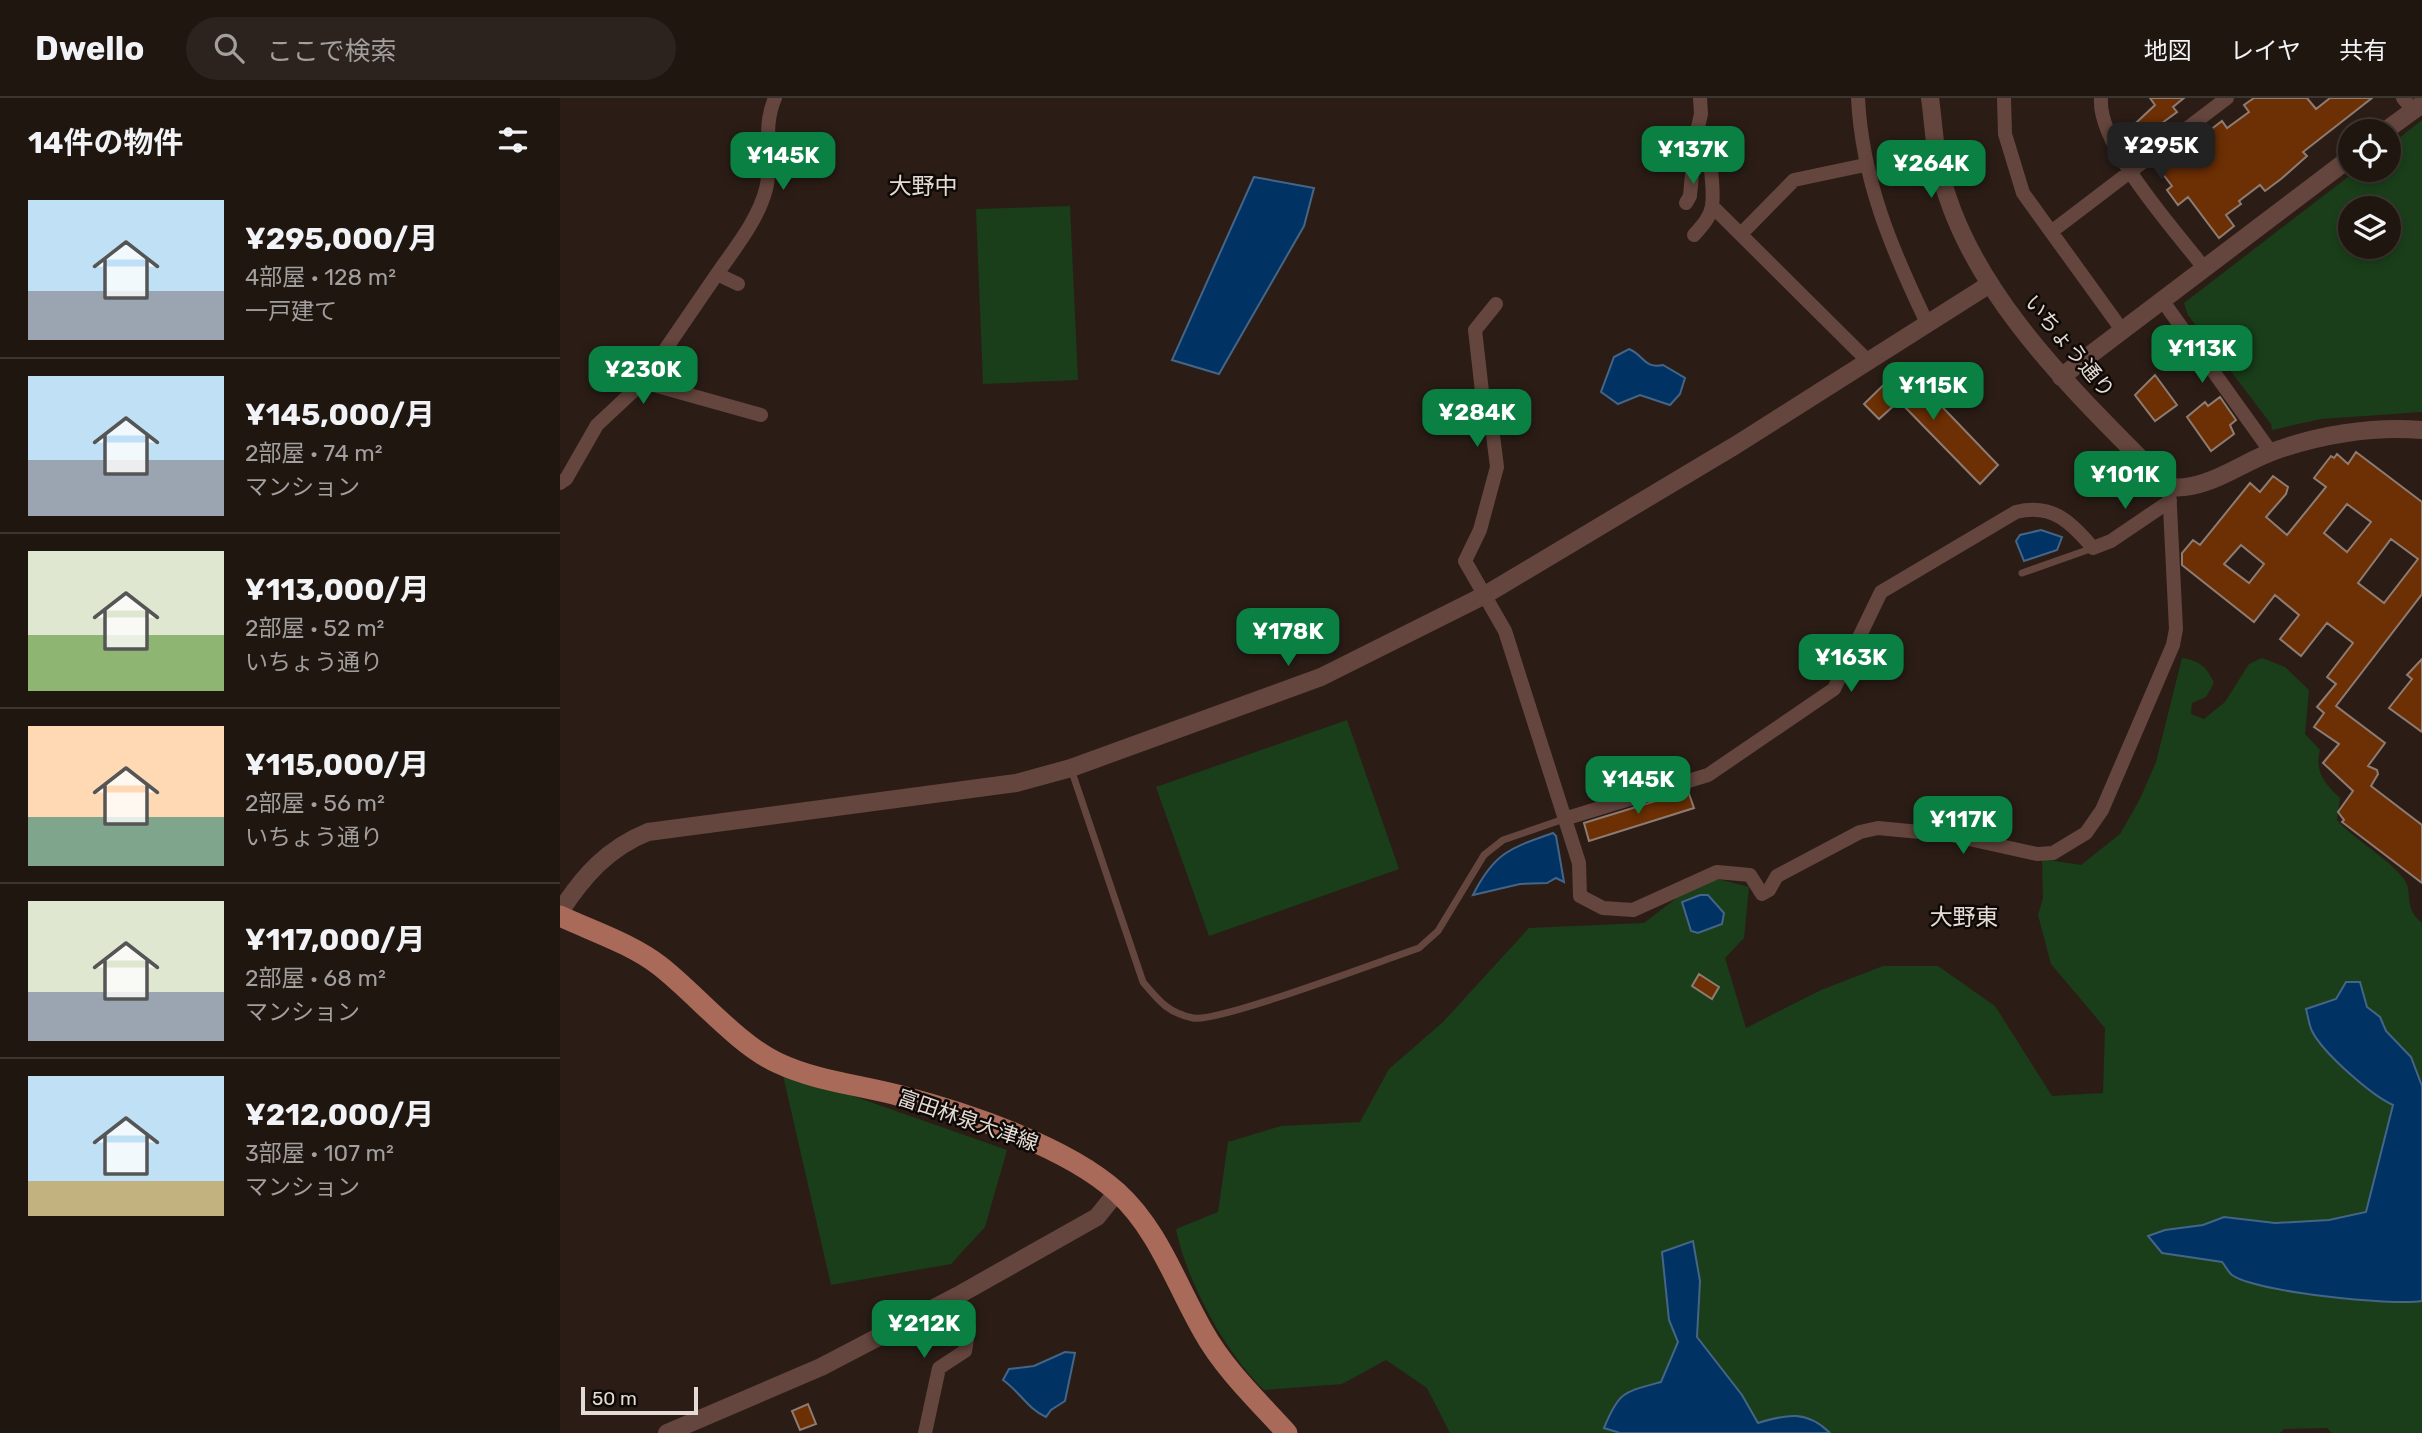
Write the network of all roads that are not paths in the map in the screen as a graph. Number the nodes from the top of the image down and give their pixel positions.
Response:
1 (775, 98) edge
2 (1700, 98) edge
3 (1858, 98) edge
4 (1930, 98) edge
5 (2004, 98) edge
6 (2101, 98) edge
7 (2227, 98) edge
8 (2413, 104) edge
9 (2397, 119) edge
10 (1699, 131) junction
11 (1865, 165) junction
12 (2338, 167) edge
13 (2131, 172) junction
14 (1686, 204) dead end
15 (1712, 206) junction
16 (2051, 232) junction
17 (1694, 234) dead end
18 (1741, 234) junction
19 (2204, 268) junction
20 (717, 274) junction
21 (738, 284) dead end
22 (1990, 284) junction
23 (2162, 300) junction
24 (1496, 304) dead end
25 (1927, 323) junction
26 (2122, 330) junction
27 (1867, 360) junction
28 (2061, 377) junction
29 (643, 382) junction
30 (761, 415) dead end
31 (2422, 430) edge
32 (2271, 452) junction
33 (560, 483) edge
34 (2170, 494) junction
35 (2093, 548) junction
36 (2022, 573) dead end
37 (1485, 595) junction
38 (1071, 768) junction
39 (1564, 819) junction
40 (560, 914) edge
41 (1117, 1192) junction
42 (957, 1296) junction
43 (667, 1433) edge
44 (925, 1433) edge
45 (1287, 1433) edge

1 - 20 street
2 - 10 street
3 - 11 street
4 - 22 street, いちょう通り
5 - 16 street
6 - 13 street
7 - 13 street
8 - 9 street
10 - 14 street
10 - 15 street
11 - 18 street
11 - 25 street
12 - 19 street
13 - 16 street
13 - 19 street
15 - 17 street
15 - 18 street
16 - 26 street
18 - 27 street
19 - 23 street
20 - 21 street
20 - 29 street
22 - 25 street
22 - 28 street, いちょう通り
23 - 26 street
23 - 32 street
24 - 37 street
25 - 27 street
26 - 28 street
27 - 37 street
28 - 34 street, いちょう通り
29 - 30 street
29 - 33 street
31 - 32 street
32 - 34 street
34 - 35 street
34 - 39 street
35 - 36 lane
35 - 39 street
37 - 38 street
37 - 39 street
38 - 39 lane
38 - 40 street
40 - 41 main road, 富田林泉大津線
41 - 42 street
41 - 45 main road, 富田林泉大津線
42 - 43 street
42 - 44 street

